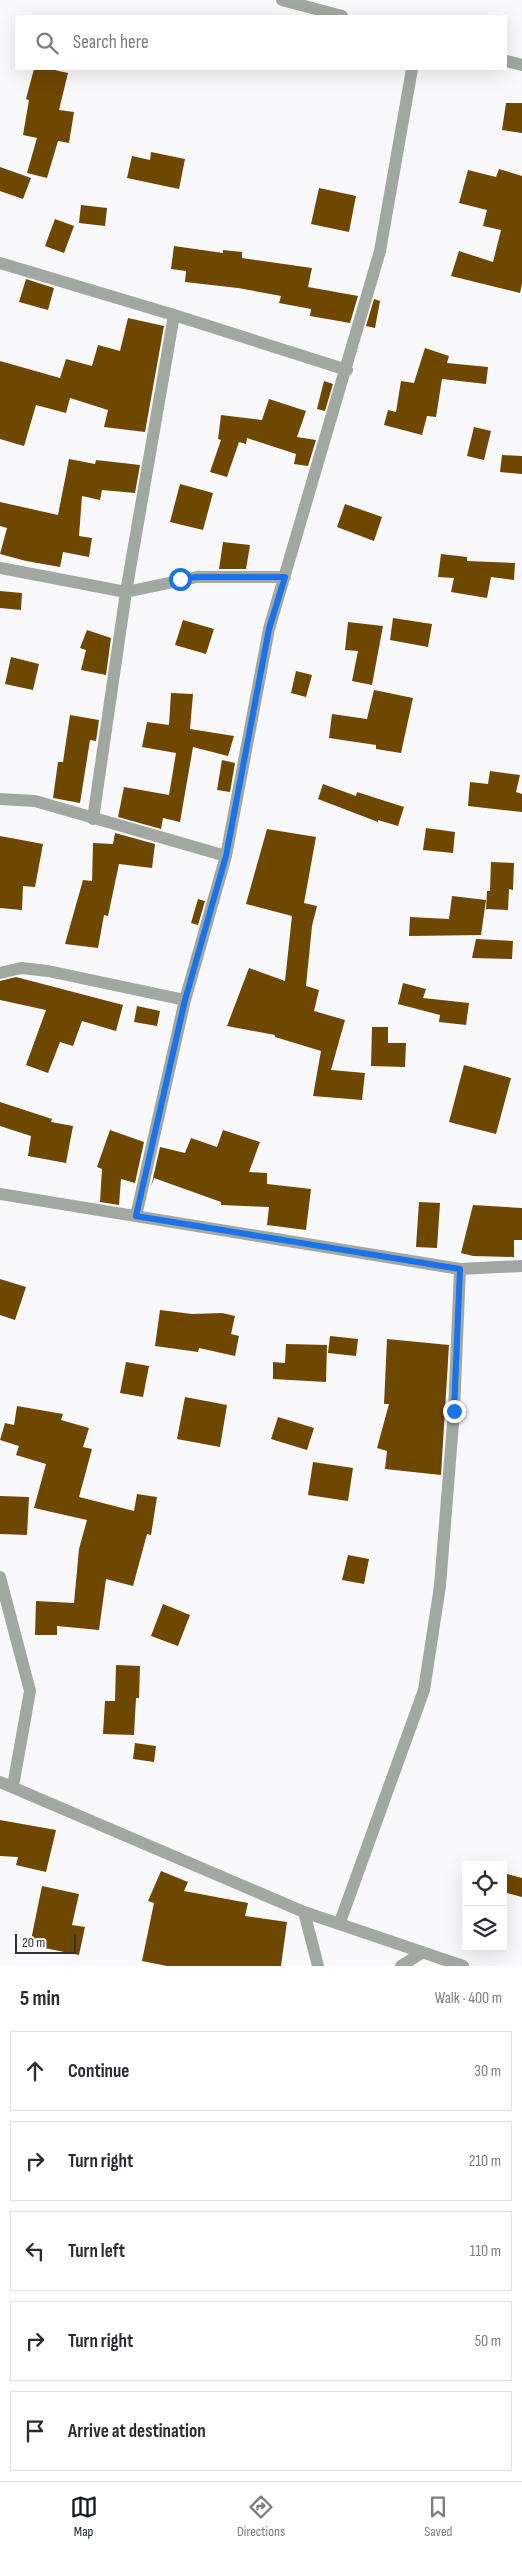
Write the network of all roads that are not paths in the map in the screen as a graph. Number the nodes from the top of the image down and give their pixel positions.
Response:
1 (282, 0) edge
2 (338, 15) edge
3 (507, 61) edge
4 (522, 65) edge
5 (412, 70) edge
6 (0, 263) edge
7 (174, 314) junction
8 (347, 370) junction
9 (0, 568) edge
10 (285, 577) junction
11 (126, 592) junction
12 (0, 799) edge
13 (93, 819) junction
14 (226, 856) junction
15 (0, 973) edge
16 (185, 1000) junction
17 (0, 1194) edge
18 (136, 1216) junction
19 (522, 1266) edge
20 (460, 1269) junction
21 (0, 1577) edge
22 (0, 1782) edge
23 (13, 1786) junction
24 (304, 1912) junction
25 (340, 1922) junction
26 (424, 1952) junction
27 (318, 1966) edge
28 (401, 1966) edge
29 (463, 1966) edge

1 - 2 street
3 - 4 street
5 - 8 street
6 - 7 street
7 - 8 street
7 - 11 street
8 - 10 street
9 - 11 street
10 - 11 street
10 - 14 street
11 - 13 street
12 - 13 street
13 - 14 street
14 - 16 street
15 - 16 street
16 - 18 street
17 - 18 street
18 - 20 street
19 - 20 street
20 - 25 street
21 - 23 street
22 - 23 street
23 - 24 street
24 - 25 street
24 - 27 street
25 - 26 street
26 - 28 street
26 - 29 street

